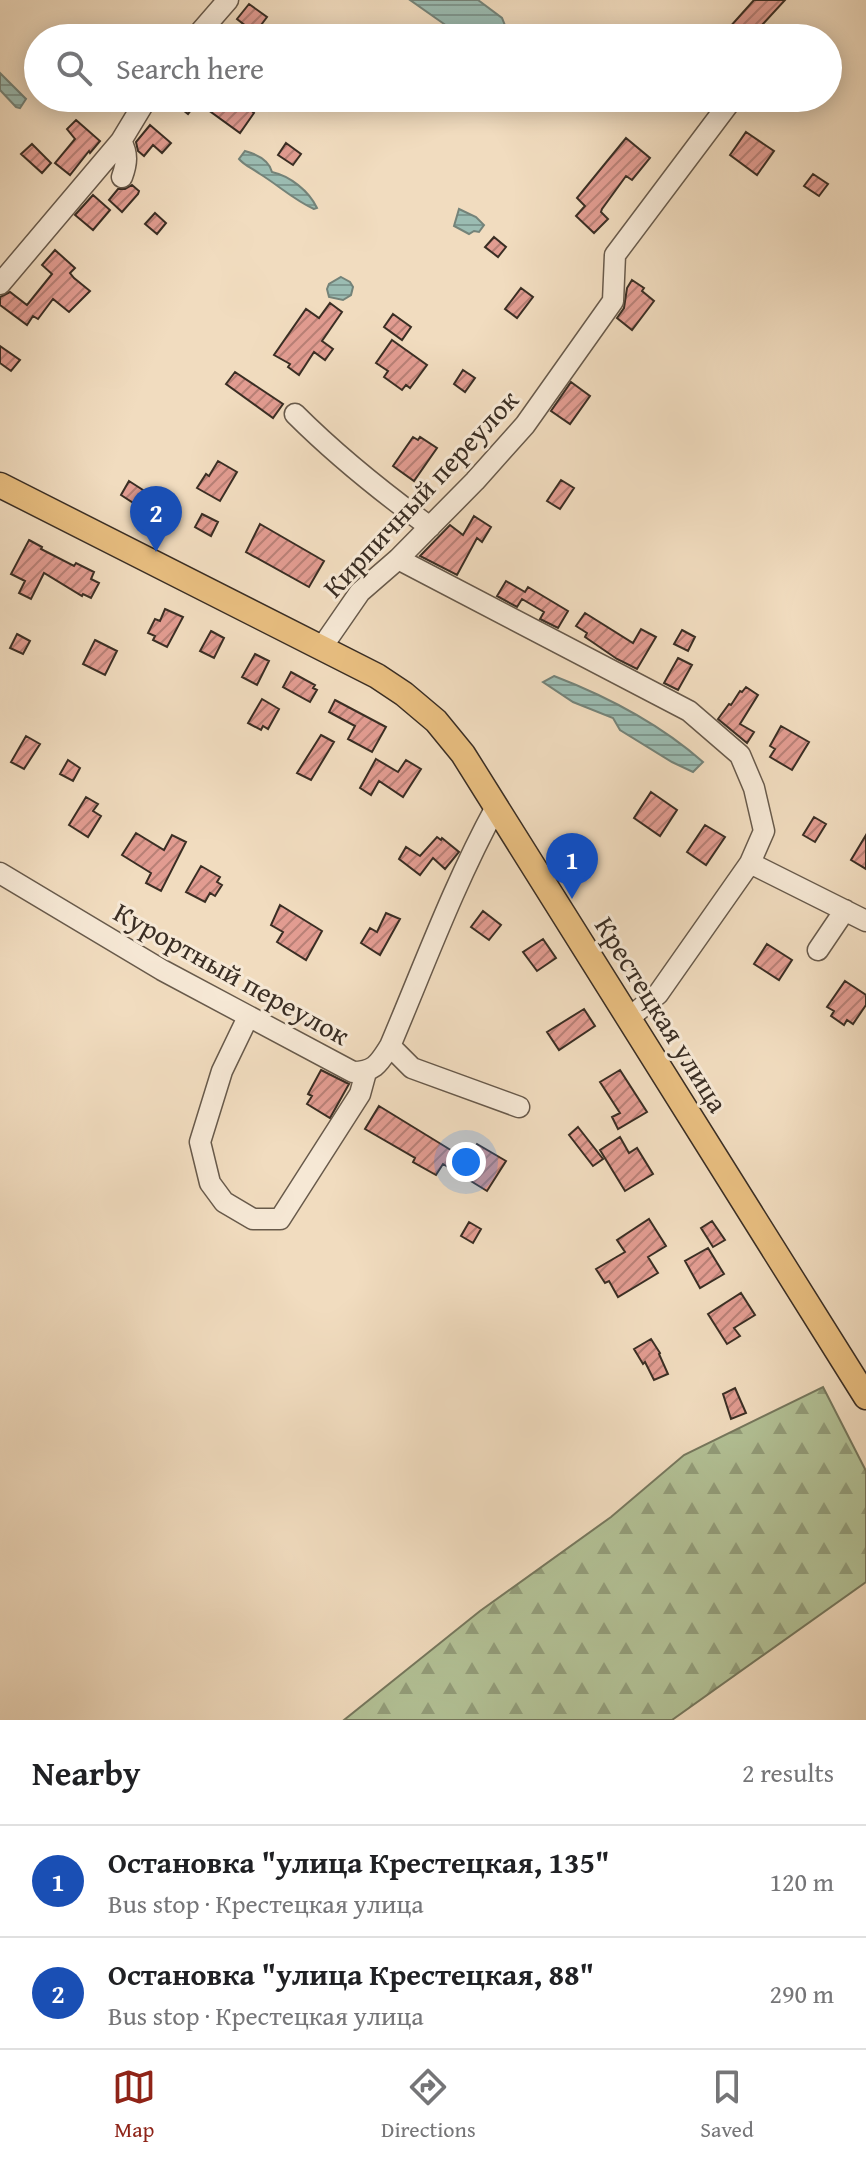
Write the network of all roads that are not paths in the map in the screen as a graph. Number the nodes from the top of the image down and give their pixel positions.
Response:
1 (228, 0) edge
2 (207, 24) edge
3 (139, 112) edge
4 (722, 112) edge
5 (121, 141) junction
6 (122, 177) dead end
7 (0, 284) edge
8 (295, 414) dead end
9 (0, 485) edge
10 (430, 527) junction
11 (398, 559) junction
12 (322, 647) junction
13 (496, 807) junction
14 (750, 863) junction
15 (0, 873) edge
16 (845, 910) junction
17 (866, 921) edge
18 (818, 950) dead end
19 (248, 1017) junction
20 (629, 1018) junction
21 (390, 1046) junction
22 (366, 1072) junction
23 (519, 1107) dead end
24 (866, 1397) edge

1 - 2 street
3 - 5 street
4 - 10 street, Кирпичный переулок
5 - 6 street
5 - 7 street
8 - 10 street
9 - 12 main road, Крестецкая улица
10 - 11 street, Кирпичный переулок
11 - 12 street, Кирпичный переулок
11 - 14 street
12 - 13 main road, Крестецкая улица
13 - 20 main road, Крестецкая улица
13 - 21 street
14 - 16 street
14 - 20 street
15 - 19 street, Курортный переулок
16 - 17 street
16 - 18 street
19 - 22 street, Курортный переулок
19 - 22 street
20 - 24 main road, Крестецкая улица
21 - 22 street, Курортный переулок
21 - 23 street, Курортный переулок

